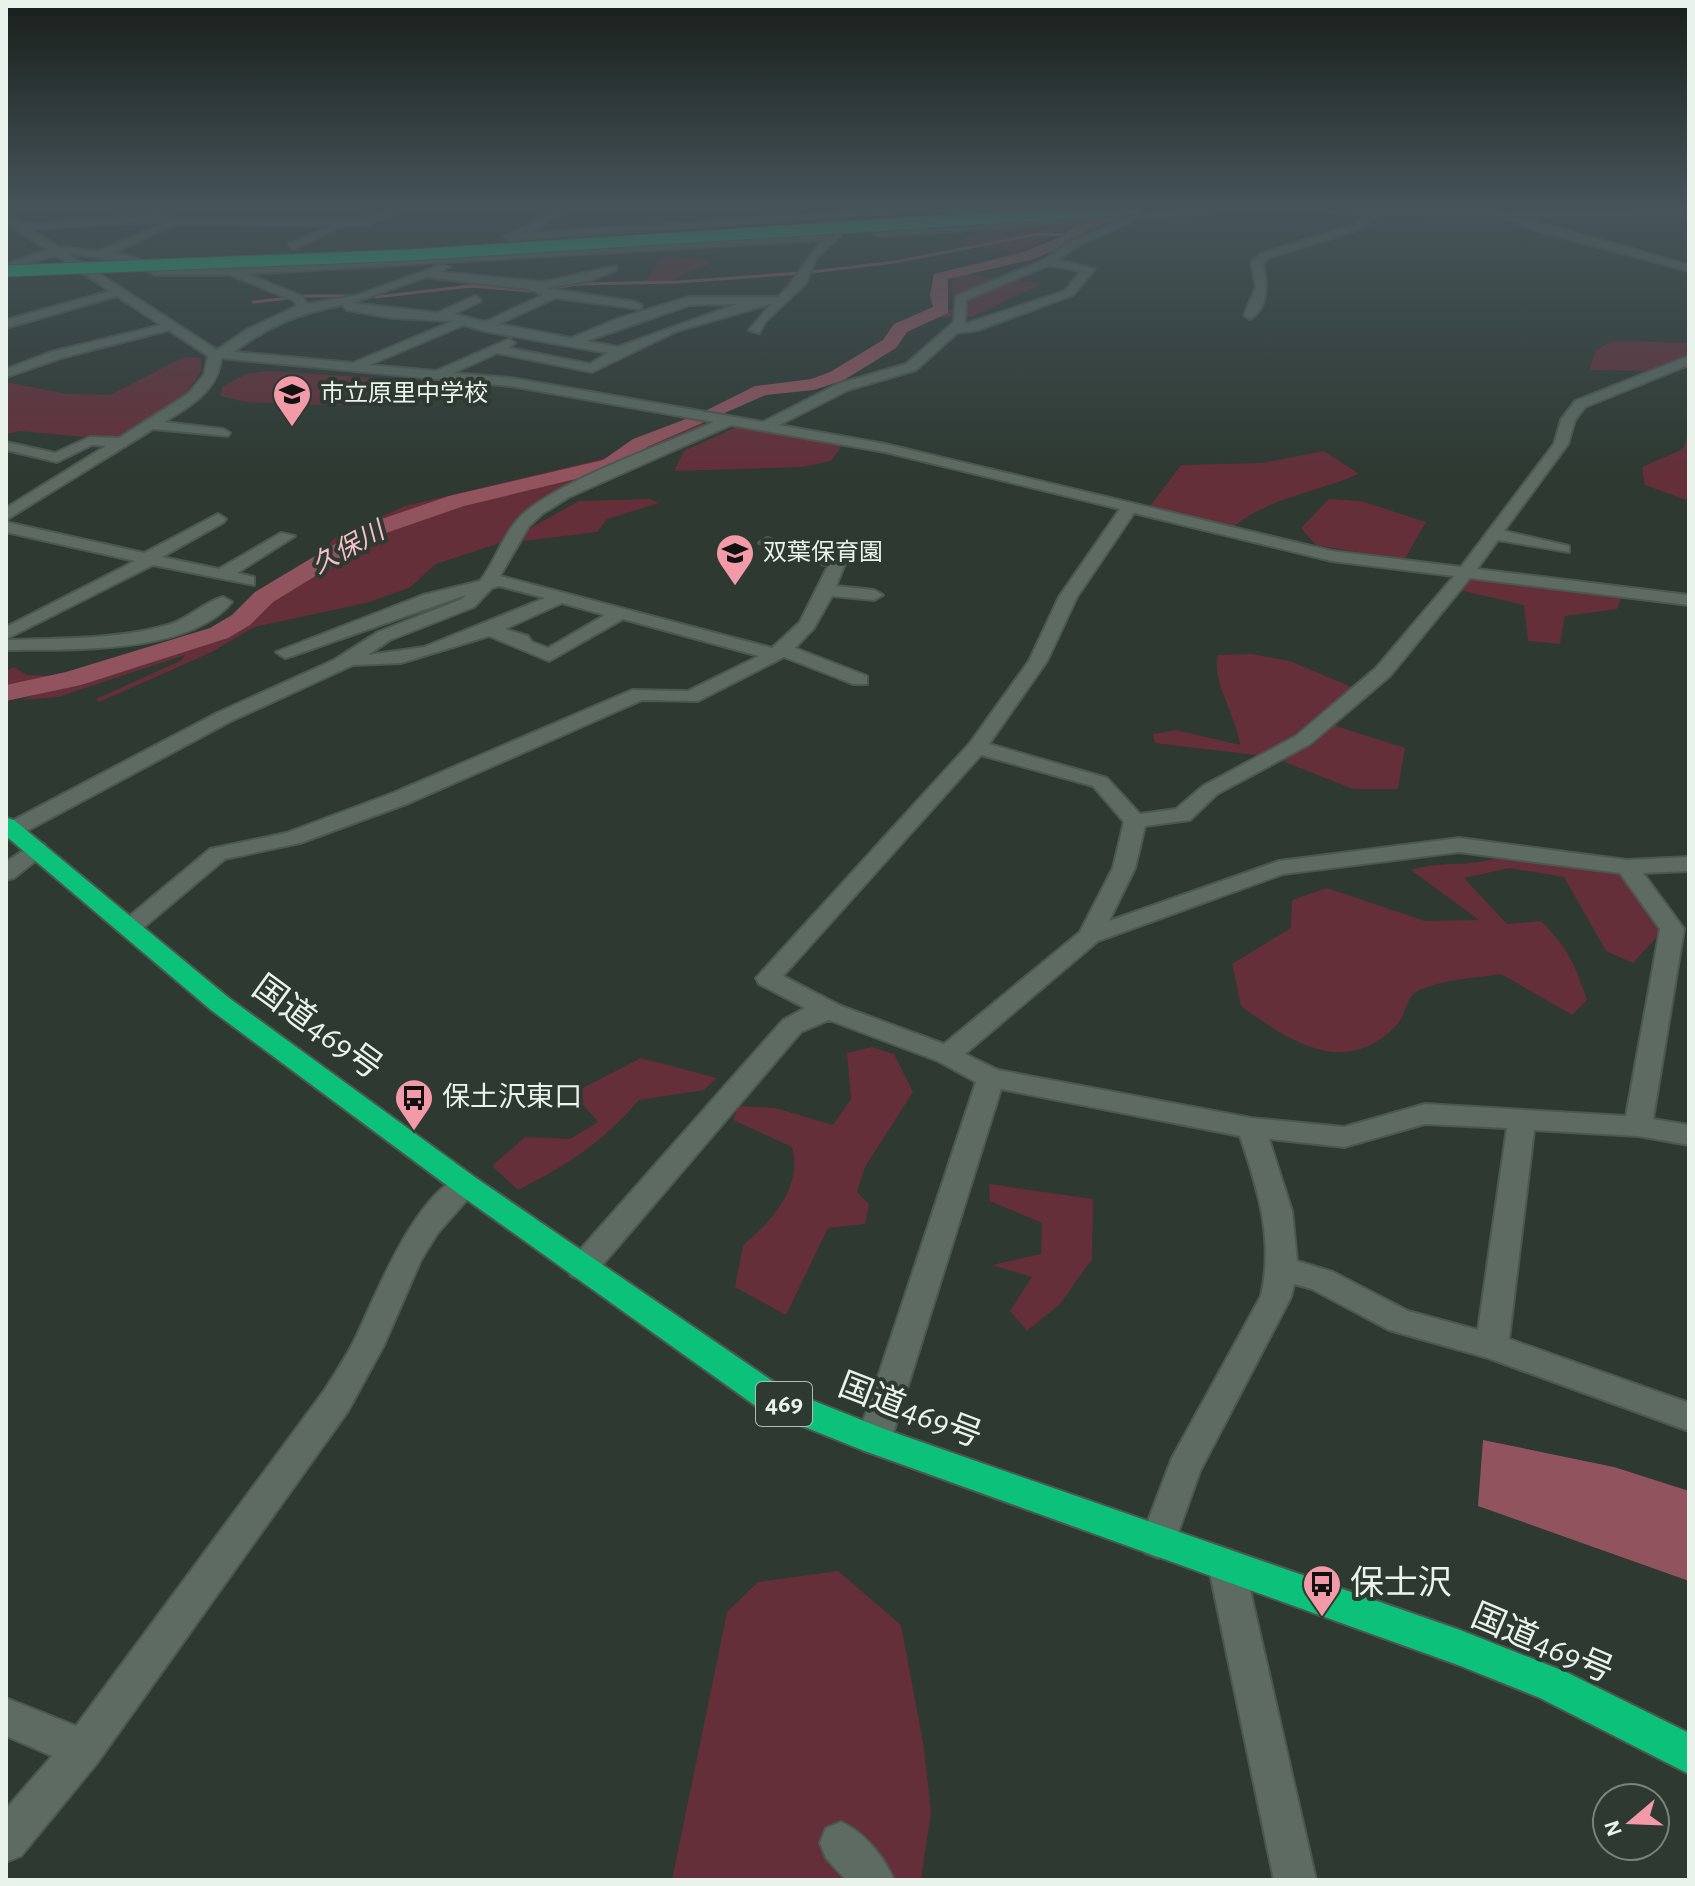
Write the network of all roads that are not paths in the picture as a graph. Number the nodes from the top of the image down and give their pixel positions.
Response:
1 (101, 297) edge
2 (127, 297) edge
3 (295, 297) edge
4 (362, 297) edge
5 (547, 297) edge
6 (575, 297) edge
7 (660, 297) edge
8 (702, 297) edge
9 (781, 297) edge
10 (786, 297) edge
11 (962, 297) edge
12 (1058, 297) edge
13 (1258, 297) edge
14 (475, 300) dead end
15 (689, 301) junction
16 (758, 301) junction
17 (331, 304) junction
18 (636, 306) junction
19 (304, 309) junction
20 (440, 309) junction
21 (1250, 315) dead end
22 (6, 324) edge
23 (488, 324) junction
24 (172, 326) junction
25 (573, 328) dead end
26 (956, 329) junction
27 (755, 330) dead end
28 (529, 334) junction
29 (573, 342) junction
30 (495, 349) junction
31 (617, 351) junction
32 (220, 353) junction
33 (1689, 360) edge
34 (559, 361) junction
35 (355, 366) junction
36 (10, 368) edge
37 (386, 369) junction
38 (438, 374) junction
39 (511, 382) junction
40 (731, 420) junction
41 (151, 425) junction
42 (766, 426) junction
43 (223, 433) dead end
44 (123, 443) junction
45 (6, 446) edge
46 (1129, 508) junction
47 (6, 515) edge
48 (218, 519) dead end
49 (6, 527) edge
50 (1495, 534) junction
51 (287, 536) dead end
52 (767, 543) dead end
53 (1563, 549) dead end
54 (151, 557) junction
55 (1466, 572) junction
56 (222, 575) junction
57 (248, 581) dead end
58 (489, 581) junction
59 (826, 590) junction
60 (874, 595) dead end
61 (562, 597) junction
62 (1689, 600) edge
63 (223, 602) dead end
64 (621, 613) junction
65 (490, 630) junction
66 (6, 634) edge
67 (6, 645) edge
68 (285, 652) dead end
69 (780, 652) junction
70 (350, 659) junction
71 (860, 680) dead end
72 (977, 747) junction
73 (1135, 821) junction
74 (18, 834) edge
75 (1689, 864) edge
76 (1627, 867) junction
77 (6, 873) edge
78 (129, 928) junction
79 (1090, 936) junction
80 (832, 1012) junction
81 (947, 1055) junction
82 (991, 1078) junction
83 (1522, 1119) junction
84 (1638, 1126) junction
85 (1251, 1128) junction
86 (1689, 1135) edge
87 (466, 1185) junction
88 (582, 1268) junction
89 (1285, 1269) junction
90 (1492, 1346) junction
91 (1689, 1417) edge
92 (874, 1440) junction
93 (1158, 1542) junction
94 (1227, 1568) junction
95 (6, 1717) edge
96 (83, 1749) junction
97 (1689, 1754) edge
98 (6, 1841) edge
99 (841, 1843) dead end
100 (873, 1880) edge
101 (1295, 1880) edge

1 - 22 street
2 - 24 street
3 - 19 street
4 - 17 street
5 - 23 street
6 - 18 street
7 - 18 street
8 - 15 street
9 - 16 street
10 - 27 street
11 - 26 street
12 - 26 street
13 - 21 street
14 - 20 street
15 - 16 street
15 - 29 street
16 - 31 street
17 - 19 street
17 - 20 street
18 - 25 street
19 - 32 street
20 - 23 street
23 - 28 street
23 - 35 street
23 - 37 street
24 - 32 street
24 - 36 street
26 - 42 street
28 - 29 street
28 - 30 street
29 - 31 street
30 - 34 street
30 - 38 street
31 - 34 street
32 - 35 street
32 - 41 street
33 - 50 street
34 - 39 street
35 - 37 street
37 - 38 street
38 - 39 street
39 - 40 street
40 - 42 street
40 - 58 street
41 - 43 street
41 - 44 street
42 - 46 street
44 - 45 street
44 - 47 street
46 - 55 street
46 - 72 street
48 - 54 street
49 - 54 street
50 - 53 street
50 - 55 street
51 - 56 street
52 - 59 street
54 - 56 street
54 - 66 street
55 - 62 street
55 - 73 street
56 - 57 street
58 - 61 street
58 - 68 street
58 - 70 street
59 - 60 street
59 - 69 street
61 - 64 street
61 - 65 street
63 - 67 street
64 - 65 street
64 - 69 street
65 - 70 street
69 - 71 street
69 - 78 street
70 - 74 street
72 - 73 street
72 - 80 street
73 - 79 street
74 - 77 street
74 - 78 highway, 国道469号 / 469
75 - 76 street
76 - 79 street
76 - 84 street
78 - 87 highway, 国道469号 / 469
79 - 81 street
80 - 81 street
80 - 88 street
81 - 82 street
82 - 85 street
82 - 92 street
83 - 84 street
83 - 85 street
83 - 90 street
84 - 86 street
85 - 89 street
87 - 88 highway, 国道469号 / 469
87 - 96 street
88 - 92 highway, 国道469号 / 469
89 - 90 street
89 - 93 street
90 - 91 street
92 - 93 highway, 国道469号 / 469
93 - 94 highway, 国道469号 / 469
94 - 97 highway, 国道469号 / 469
94 - 101 street
95 - 96 street
96 - 98 street
99 - 100 street

